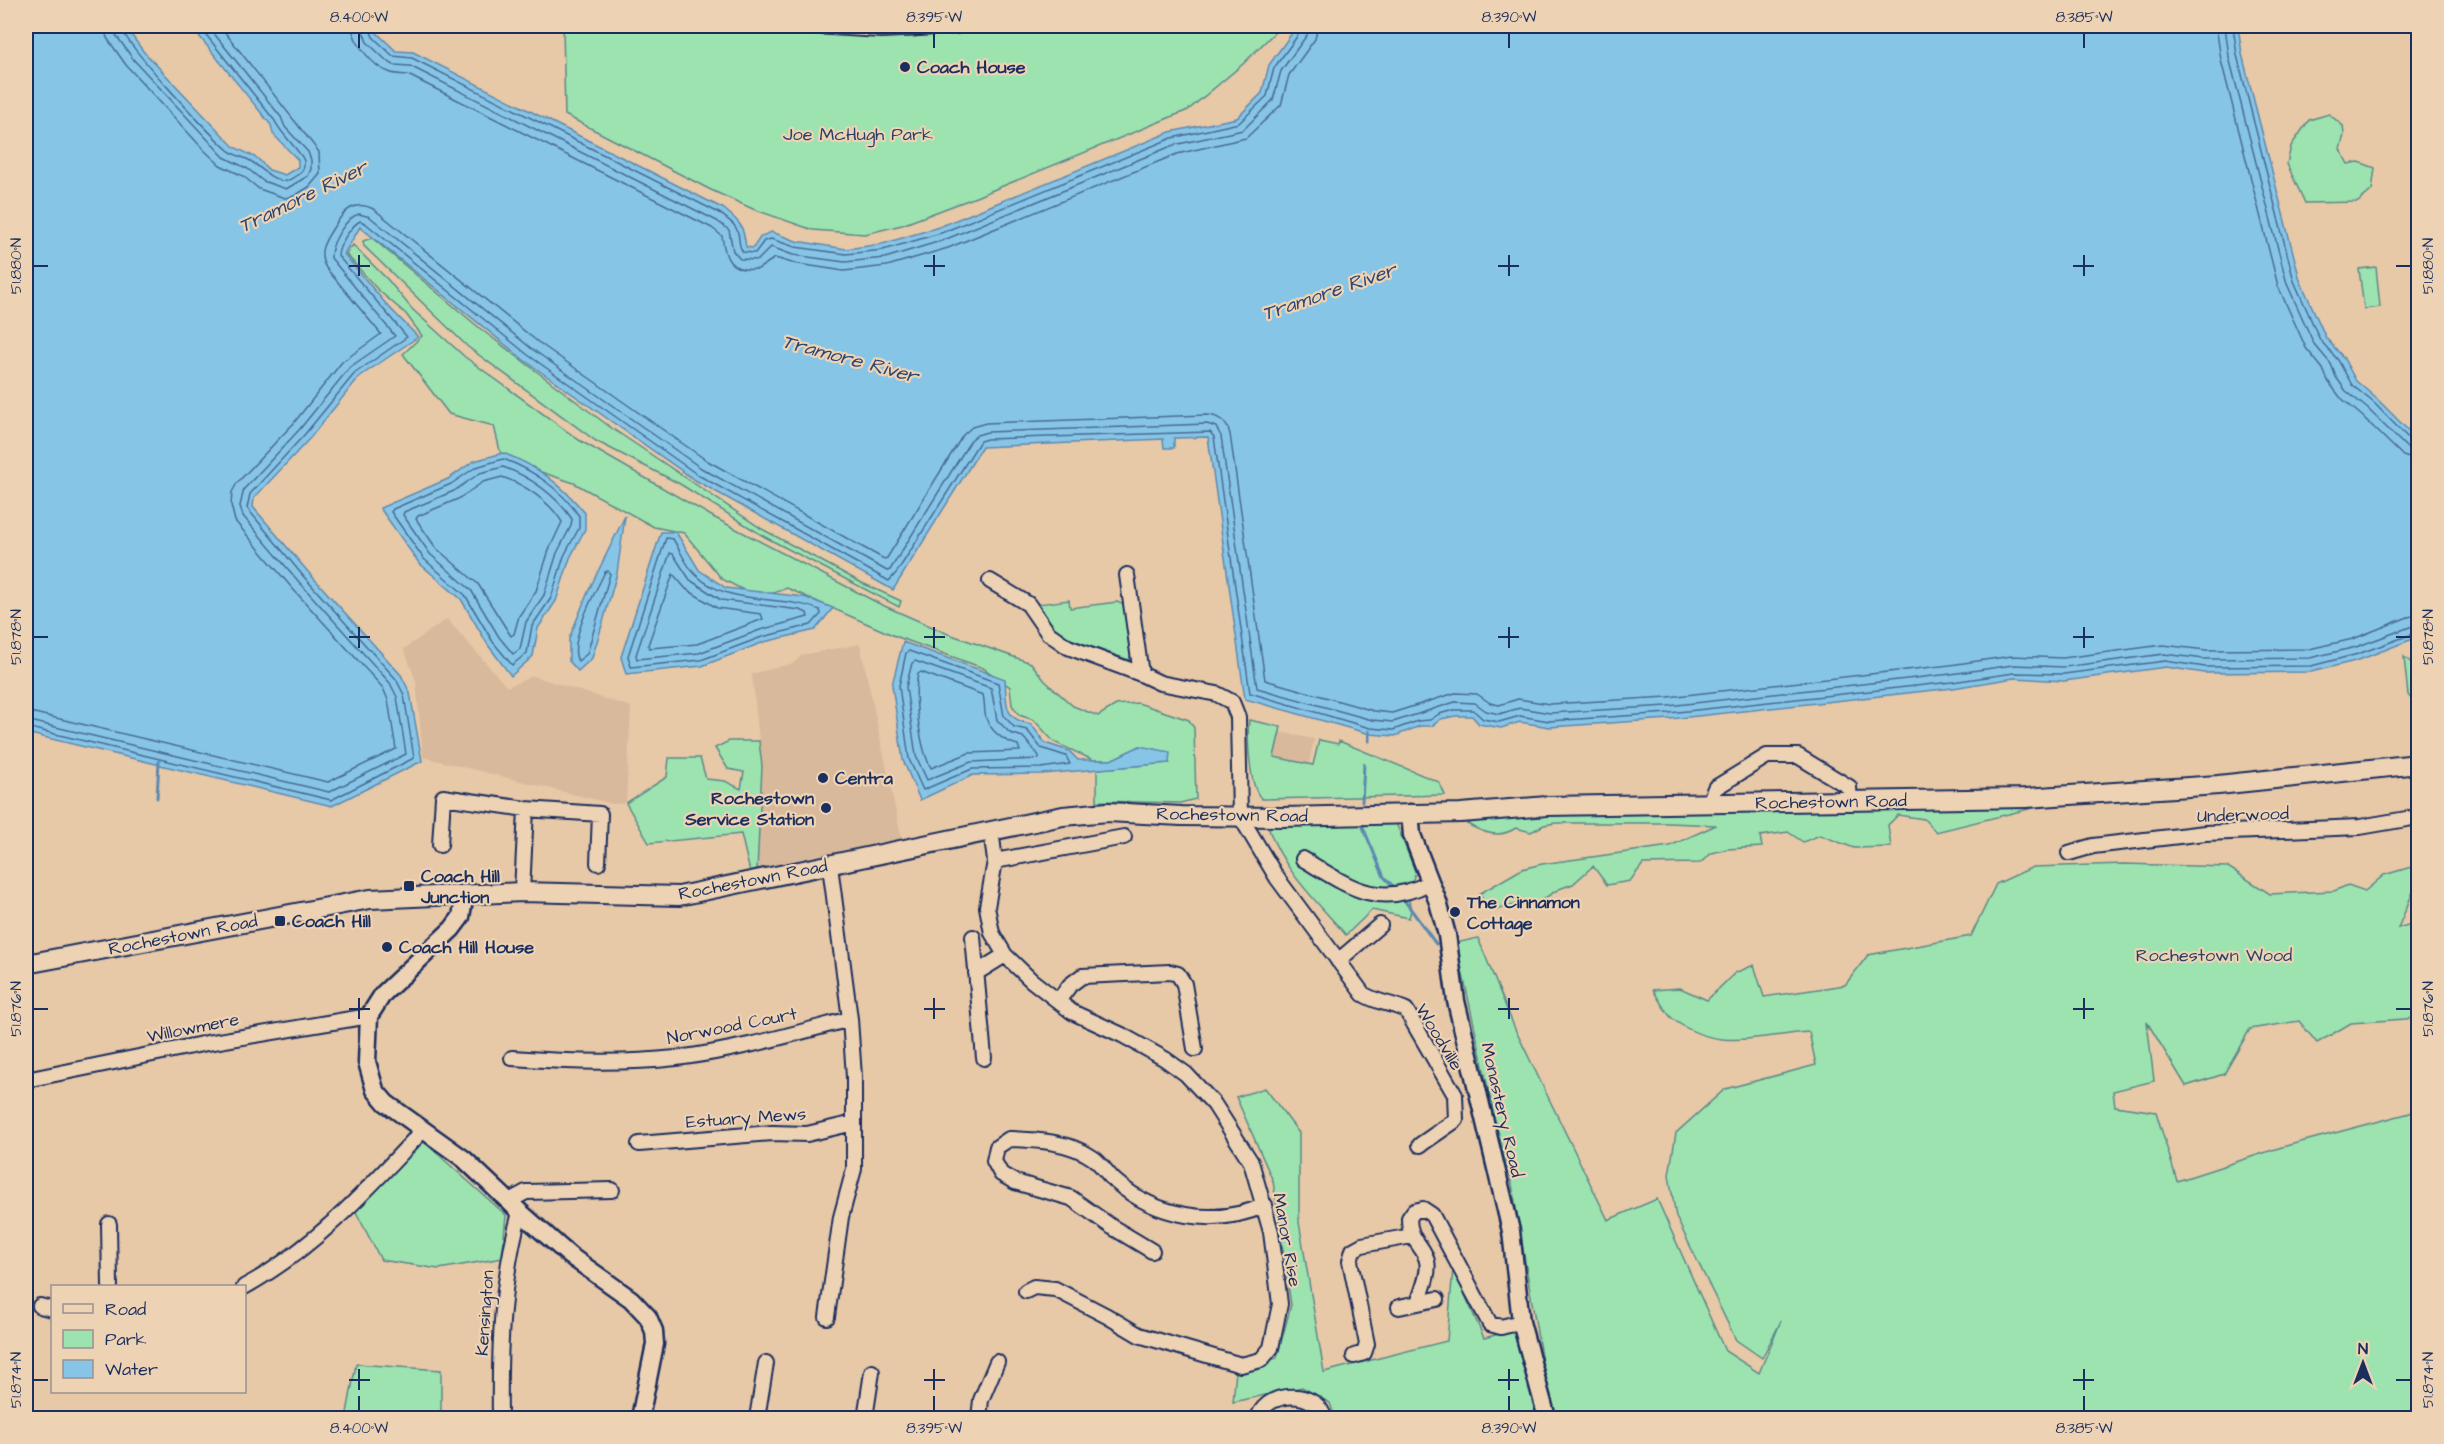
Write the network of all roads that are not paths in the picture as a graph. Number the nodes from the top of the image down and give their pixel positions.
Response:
1 (814, 26) edge
2 (956, 26) edge
3 (910, 27) edge
4 (1127, 575) dead end
5 (990, 581) dead end
6 (1141, 674) junction
7 (2418, 764) edge
8 (1850, 802) junction
9 (1709, 803) junction
10 (526, 809) junction
11 (1410, 813) junction
12 (1240, 816) junction
13 (2418, 817) edge
14 (991, 830) junction
15 (1124, 837) dead end
16 (440, 845) dead end
17 (2069, 853) dead end
18 (1303, 859) dead end
19 (995, 861) junction
20 (598, 863) dead end
21 (830, 866) junction
22 (1429, 883) junction
23 (522, 892) junction
24 (465, 894) junction
25 (1380, 925) dead end
26 (973, 937) dead end
27 (1005, 955) junction
28 (1338, 961) junction
29 (26, 964) edge
30 (976, 973) junction
31 (1058, 1001) junction
32 (369, 1016) junction
33 (850, 1019) junction
34 (1195, 1049) dead end
35 (512, 1058) dead end
36 (984, 1058) dead end
37 (26, 1080) edge
38 (854, 1123) junction
39 (423, 1130) junction
40 (639, 1144) dead end
41 (1420, 1145) dead end
42 (612, 1190) dead end
43 (1265, 1205) junction
44 (514, 1207) junction
45 (109, 1224) dead end
46 (1412, 1236) junction
47 (1152, 1251) dead end
48 (110, 1285) edge
49 (246, 1286) edge
50 (1026, 1291) dead end
51 (1437, 1299) dead end
52 (1418, 1303) junction
53 (1399, 1307) dead end
54 (827, 1317) dead end
55 (1521, 1322) junction
56 (1354, 1356) dead end
57 (997, 1362) dead end
58 (766, 1363) dead end
59 (872, 1372) dead end
60 (1259, 1416) edge
61 (500, 1419) edge
62 (640, 1419) edge
63 (758, 1419) edge
64 (865, 1419) edge
65 (979, 1419) edge
66 (1325, 1419) edge
67 (1547, 1419) edge

1 - 3 street
2 - 3 street
4 - 6 street
5 - 6 street
6 - 12 street
7 - 8 main road, Rochestown Road
8 - 9 main road, Rochestown Road
8 - 9 street
9 - 11 main road, Rochestown Road
10 - 16 street
10 - 20 street
10 - 23 street
11 - 12 main road, Rochestown Road
11 - 22 street, Monastery Road
12 - 14 main road, Rochestown Road
12 - 28 street, Woodville
13 - 17 street, Underwood
14 - 19 street
14 - 21 main road, Rochestown Road
15 - 19 street
18 - 22 street
19 - 27 street
21 - 23 main road, Rochestown Road
21 - 33 street
22 - 55 street, Monastery Road
23 - 24 main road, Rochestown Road
24 - 29 main road, Rochestown Road
24 - 32 street
25 - 28 street
26 - 30 street
27 - 30 street
27 - 31 street, Manor Rise
28 - 41 street, Woodville
30 - 36 street
31 - 34 street
31 - 43 street, Manor Rise
32 - 37 street, Willowmere
32 - 39 street
33 - 35 street, Norwood Court
33 - 38 street
38 - 40 street, Estuary Mews
38 - 54 street
39 - 44 street
39 - 49 street
42 - 44 street
43 - 47 street
43 - 50 street, Manor Rise
44 - 61 street, Kensington
44 - 62 street
45 - 48 street
46 - 52 street
46 - 55 street
46 - 56 street
51 - 52 street
52 - 53 street
55 - 67 street, Monastery Road
57 - 65 street
58 - 63 street
59 - 64 street
60 - 66 street

